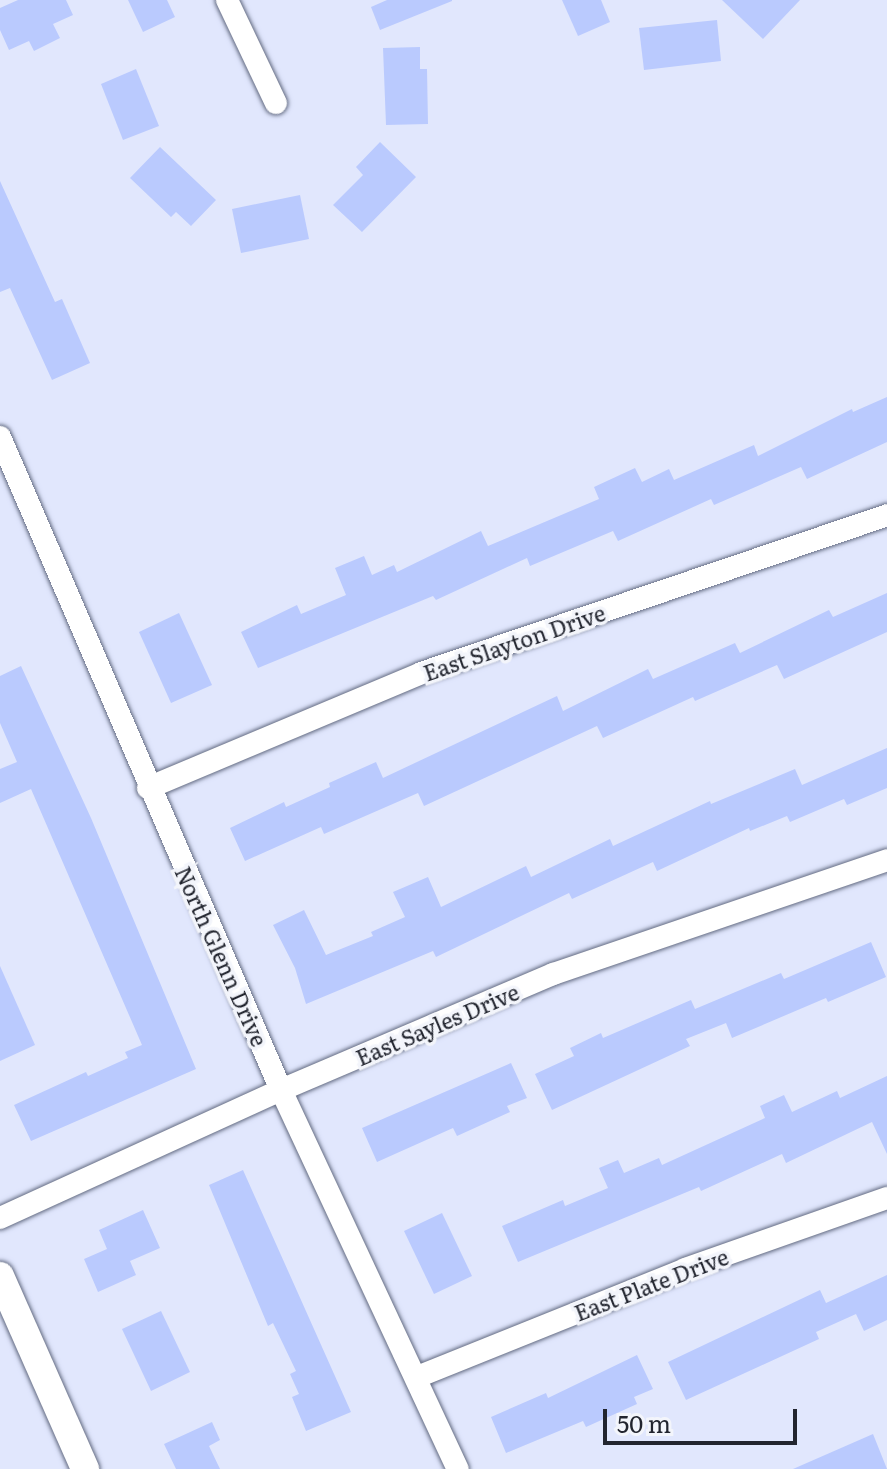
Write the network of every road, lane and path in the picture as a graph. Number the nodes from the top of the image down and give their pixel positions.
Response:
1 (227, 0) edge
2 (276, 103) dead end
3 (0, 437) edge
4 (887, 515) edge
5 (148, 788) junction
6 (887, 860) edge
7 (281, 1090) junction
8 (887, 1198) edge
9 (0, 1218) edge
10 (0, 1276) edge
11 (417, 1377) junction
12 (85, 1469) edge
13 (458, 1469) edge

1 - 2 street
3 - 5 street, North Glenn Drive
4 - 5 street, East Slayton Drive
5 - 7 street, North Glenn Drive
6 - 7 street, East Sayles Drive
7 - 9 street, East Sayles Drive
7 - 11 street, North Glenn Drive
8 - 11 street, East Plate Drive
10 - 12 street
11 - 13 street, North Glenn Drive

